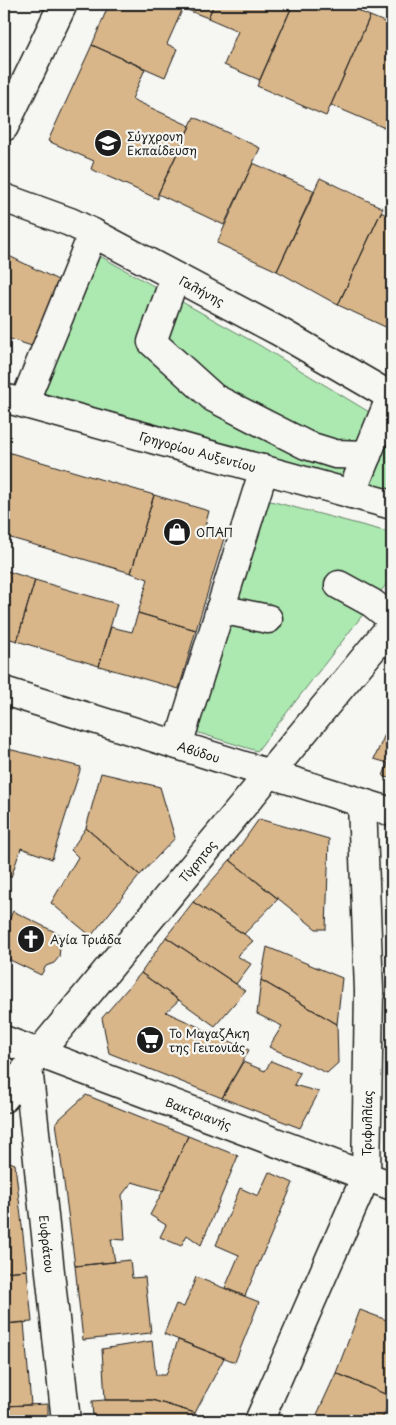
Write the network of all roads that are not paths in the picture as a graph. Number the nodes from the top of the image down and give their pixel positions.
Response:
1 (63, 4) edge
2 (4, 127) edge
3 (4, 198) edge
4 (93, 233) junction
5 (175, 277) junction
6 (392, 396) edge
7 (14, 401) edge
8 (367, 454) junction
9 (264, 469) junction
10 (351, 494) junction
11 (392, 505) edge
12 (339, 585) dead end
13 (220, 609) junction
14 (268, 619) dead end
15 (392, 619) edge
16 (392, 625) edge
17 (4, 691) edge
18 (178, 745) junction
19 (270, 773) junction
20 (362, 803) junction
21 (392, 812) edge
22 (4, 1040) edge
23 (33, 1060) junction
24 (4, 1098) edge
25 (366, 1176) junction
26 (392, 1186) edge
27 (66, 1421) edge
28 (259, 1421) edge

1 - 2 street
3 - 4 street, Γαλήνης
4 - 5 street, Γαλήνης
4 - 7 street
5 - 6 street, Γαλήνης
5 - 8 street
6 - 8 street
7 - 9 street, Γρηγορίου Αυξεντίου
8 - 10 street
9 - 10 street, Γρηγορίου Αυξεντίου
9 - 13 street
10 - 11 street, Γρηγορίου Αυξεντίου
12 - 15 street
13 - 14 street
13 - 18 street
16 - 19 street, Τίγρητος
17 - 18 street, Αβύδου
18 - 19 street, Αβύδου
19 - 20 street, Αβύδου
19 - 23 street, Τίγρητος
20 - 21 street, Αβύδου
20 - 25 street, Τριφυλλίας
22 - 23 street, Βακτριανής
23 - 24 street, Τίγρητος
23 - 25 street, Βακτριανής
23 - 27 street, Ευφράτου
25 - 26 street, Βακτριανής
25 - 28 street, Τριφυλλίας

